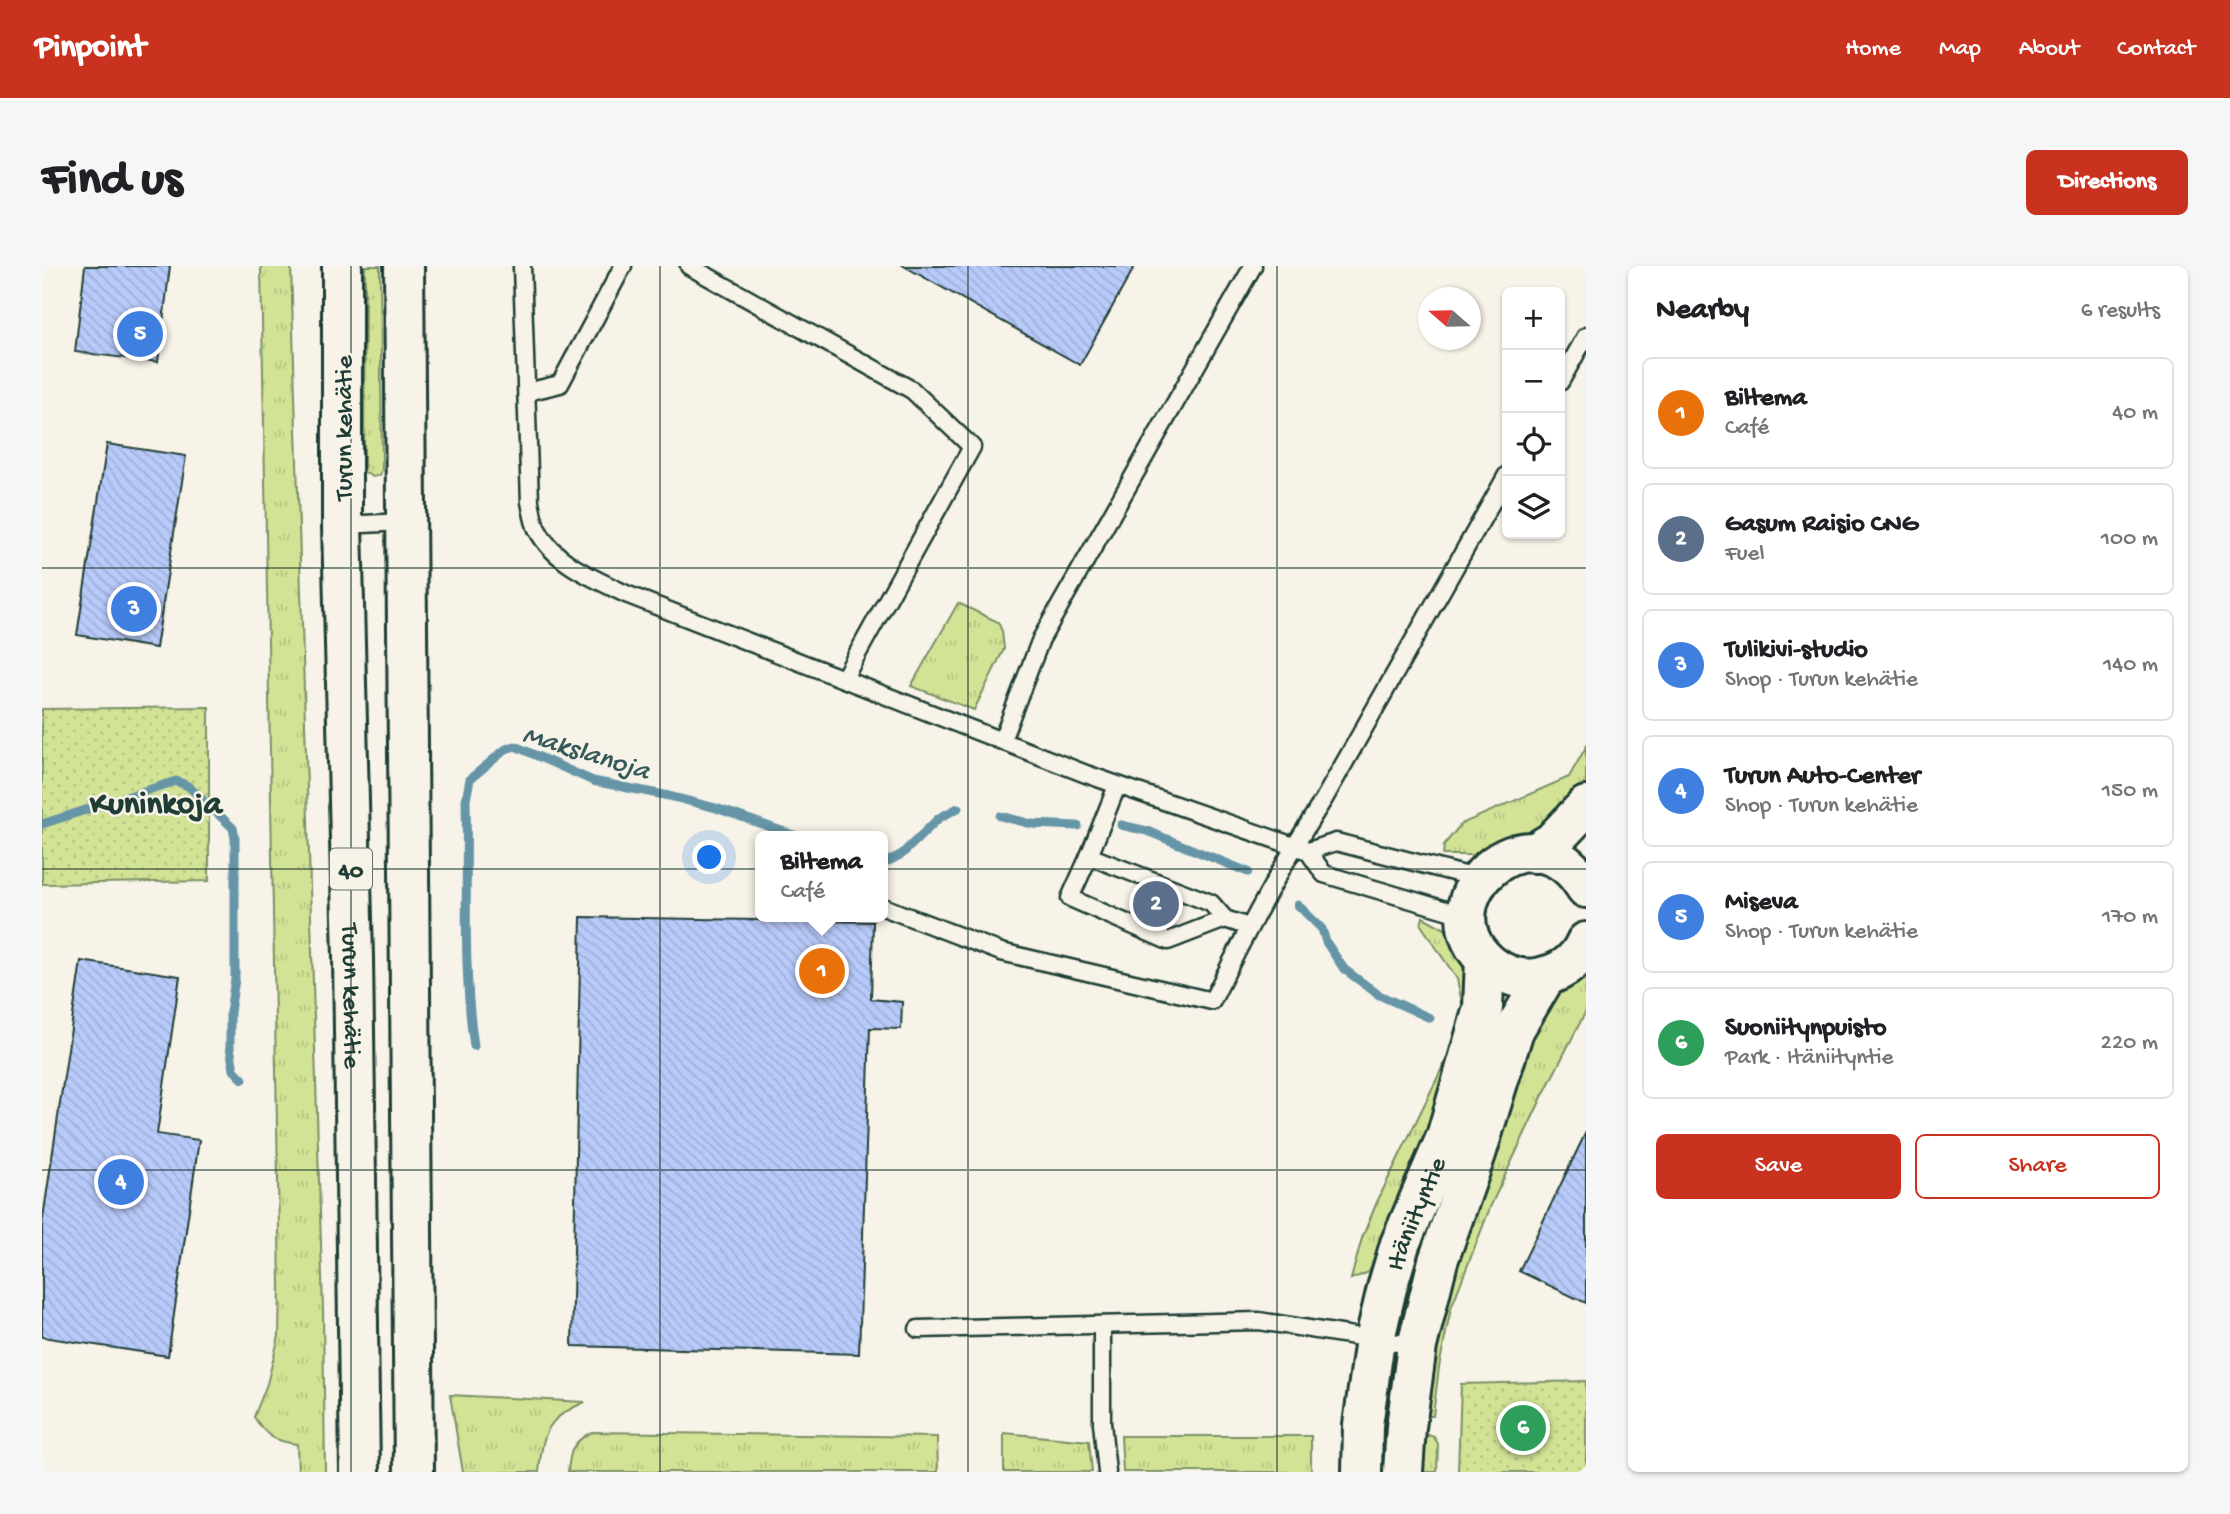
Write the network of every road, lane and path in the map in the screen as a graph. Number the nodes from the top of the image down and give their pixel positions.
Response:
1 (342, 266) edge
2 (404, 266) edge
3 (420, 266) edge
4 (522, 266) edge
5 (623, 266) edge
6 (689, 266) edge
7 (1253, 266) edge
8 (1586, 336) edge
9 (1565, 373) edge
10 (405, 379) junction
11 (527, 393) junction
12 (1506, 476) edge
13 (405, 522) junction
14 (342, 525) junction
15 (844, 678) junction
16 (1002, 740) junction
17 (1117, 786) junction
18 (1586, 806) edge
19 (1301, 849) junction
20 (1534, 853) junction
21 (1089, 856) junction
22 (1479, 879) junction
23 (1586, 888) edge
24 (888, 909) edge
25 (1468, 916) junction
26 (1225, 919) junction
27 (1250, 927) junction
28 (1585, 947) edge
29 (1485, 960) junction
30 (1546, 976) junction
31 (1102, 1325) junction
32 (918, 1329) dead end
33 (1375, 1339) junction
34 (1417, 1346) junction
35 (360, 1472) edge
36 (414, 1472) edge
37 (1107, 1472) edge
38 (1362, 1472) edge
39 (1404, 1472) edge

1 - 14 main road, Turun kehätie / 40
2 - 10 main road, 40
3 - 10 main road
4 - 11 lane
5 - 11 lane
6 - 15 lane
7 - 16 lane
8 - 9 lane
10 - 13 main road, 40
11 - 15 lane
12 - 19 lane
13 - 14 lane
13 - 36 main road, 40
14 - 35 main road, Turun kehätie / 40
15 - 16 lane
16 - 17 lane
17 - 19 lane
17 - 21 lane
18 - 20 main road
19 - 22 lane
19 - 25 lane
19 - 27 lane
20 - 22 main road
20 - 23 main road
21 - 26 lane
21 - 26 lane
22 - 25 main road
24 - 27 lane
25 - 29 main road
26 - 27 lane
28 - 30 main road
29 - 30 main road
29 - 33 main road, Itäniityntie
30 - 34 main road, Itäniityntie
31 - 32 lane
31 - 33 lane
31 - 37 lane
33 - 34 lane
33 - 38 main road, Itäniityntie
34 - 39 main road, Itäniityntie

